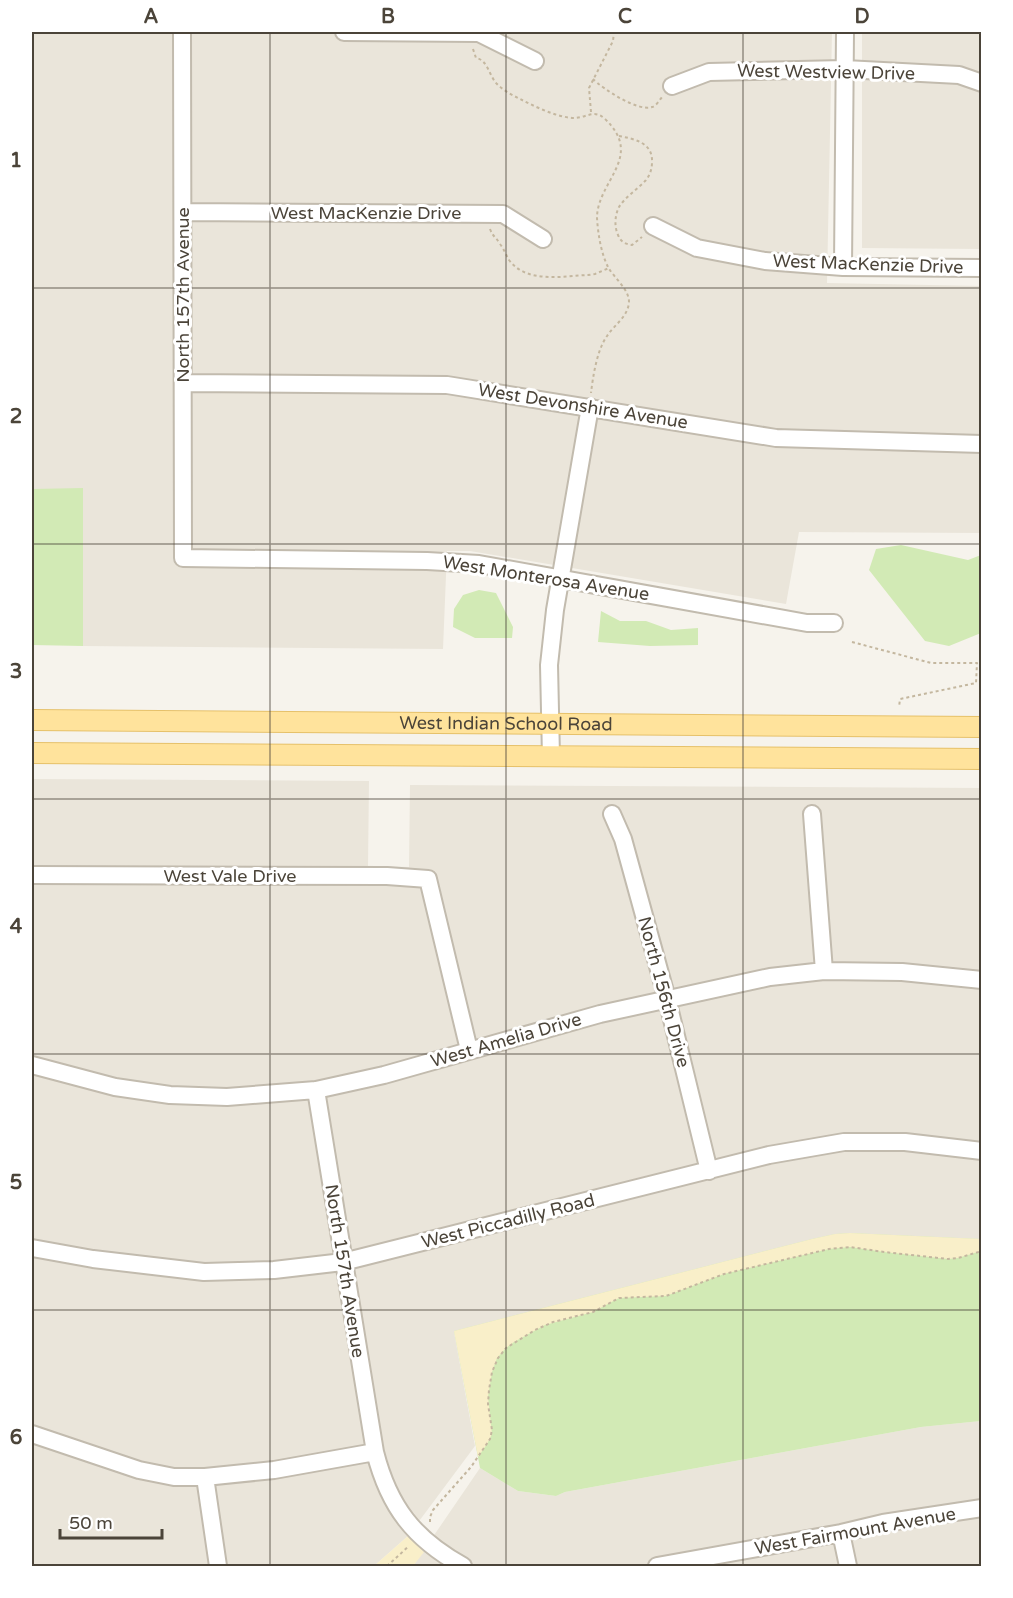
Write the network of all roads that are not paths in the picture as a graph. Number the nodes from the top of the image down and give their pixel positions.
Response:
1 (182, 32) edge
2 (344, 32) edge
3 (367, 32) edge
4 (845, 32) edge
5 (536, 61) dead end
6 (845, 69) junction
7 (981, 83) edge
8 (672, 86) road end
9 (183, 212) junction
10 (653, 226) road end
11 (543, 239) dead end
12 (843, 267) junction
13 (981, 268) edge
14 (183, 383) junction
15 (590, 407) junction
16 (981, 444) edge
17 (183, 558) joint
18 (561, 579) junction
19 (834, 623) dead end
20 (32, 720) edge
21 (550, 724) junction
22 (981, 727) edge
23 (32, 753) edge
24 (551, 757) junction
25 (981, 759) edge
26 (612, 814) dead end
27 (812, 814) dead end
28 (32, 875) edge
29 (824, 971) junction
30 (981, 980) edge
31 (667, 999) junction
32 (469, 1050) junction
33 (32, 1065) edge
34 (316, 1090) junction
35 (981, 1151) edge
36 (709, 1171) junction
37 (32, 1248) edge
38 (343, 1262) junction
39 (32, 1434) edge
40 (375, 1452) junction
41 (205, 1477) junction
42 (981, 1508) edge
43 (841, 1533) junction
44 (218, 1566) edge
45 (464, 1566) edge
46 (658, 1566) edge
47 (848, 1566) edge

1 - 9 street, North 157th Avenue
2 - 3 street
3 - 5 street
4 - 6 street
6 - 7 street, West Westview Drive
6 - 8 street, West Westview Drive
6 - 12 street
9 - 11 street, West MacKenzie Drive
9 - 14 street, North 157th Avenue
10 - 12 street, West MacKenzie Drive
12 - 13 street, West MacKenzie Drive
14 - 15 street, West Devonshire Avenue
14 - 17 street, North 157th Avenue
15 - 16 street, West Devonshire Avenue
15 - 18 street
17 - 18 street, West Monterosa Avenue
18 - 19 street, West Monterosa Avenue
18 - 21 street
20 - 21 main road, West Indian School Road
21 - 22 main road, West Indian School Road
21 - 24 street
23 - 24 main road, West Indian School Road
24 - 25 main road, West Indian School Road
26 - 31 street, North 156th Drive
27 - 29 street
28 - 32 street, West Vale Drive
29 - 30 street, West Amelia Drive
29 - 31 street, West Amelia Drive
31 - 32 street, West Amelia Drive
31 - 36 street, North 156th Drive
32 - 34 street, West Amelia Drive
33 - 34 street, West Amelia Drive
34 - 38 street, North 157th Avenue
35 - 36 street, West Piccadilly Road
36 - 38 street, West Piccadilly Road
37 - 38 street, West Piccadilly Road
38 - 40 street, North 157th Avenue
39 - 41 street
40 - 41 street
40 - 45 street
41 - 44 street
42 - 43 street, West Fairmount Avenue
43 - 46 street, West Fairmount Avenue
43 - 47 street

